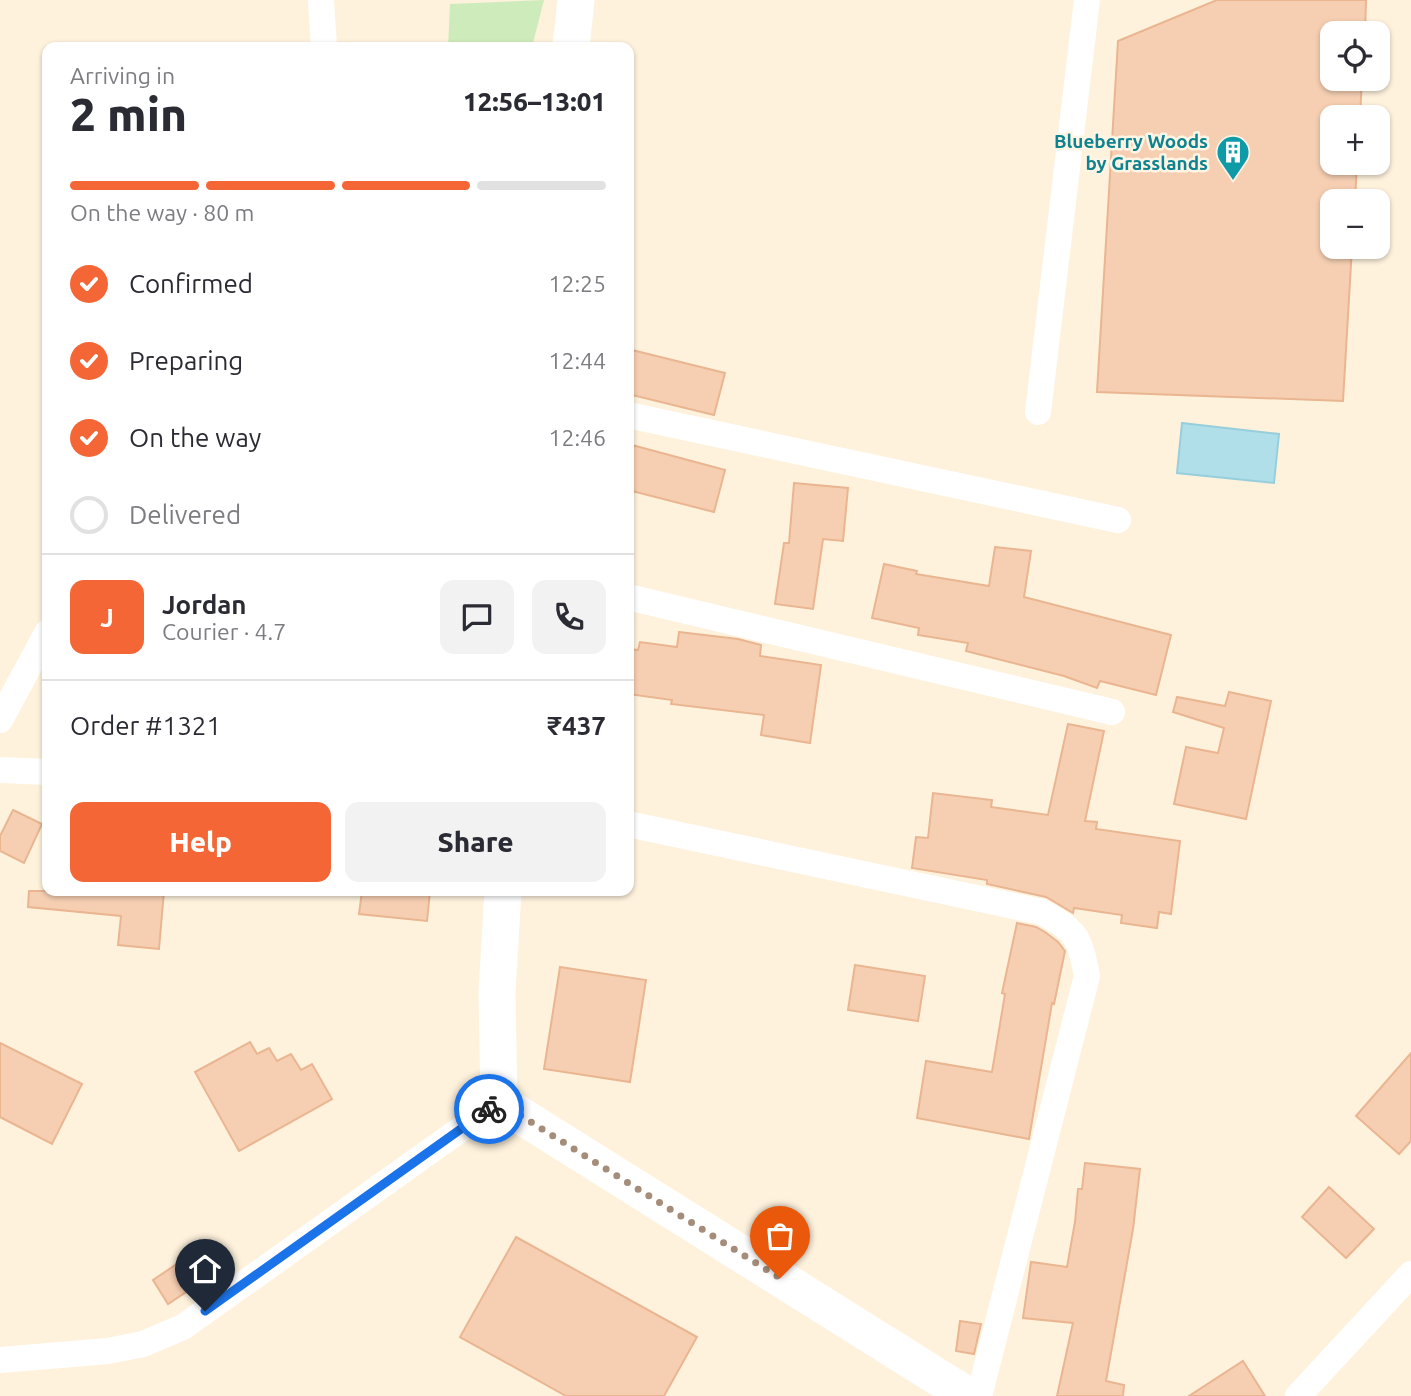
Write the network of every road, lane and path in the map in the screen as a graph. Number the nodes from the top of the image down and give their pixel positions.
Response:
1 (321, 0) edge
2 (576, 0) edge
3 (1087, 0) edge
4 (324, 42) edge
5 (572, 42) edge
6 (1038, 412) dead end
7 (634, 416) edge
8 (1118, 520) dead end
9 (634, 598) edge
10 (42, 642) edge
11 (1112, 712) dead end
12 (0, 720) edge
13 (0, 770) edge
14 (42, 772) edge
15 (634, 825) edge
16 (503, 896) edge
17 (499, 1102) junction
18 (1411, 1274) edge
19 (0, 1360) edge
20 (968, 1396) edge
21 (979, 1396) edge
22 (1298, 1396) edge

1 - 4 street
2 - 5 street
3 - 6 street
7 - 8 street
9 - 11 street
10 - 12 street
13 - 14 street
15 - 21 street
16 - 17 street
17 - 19 street
17 - 20 street
18 - 22 street

